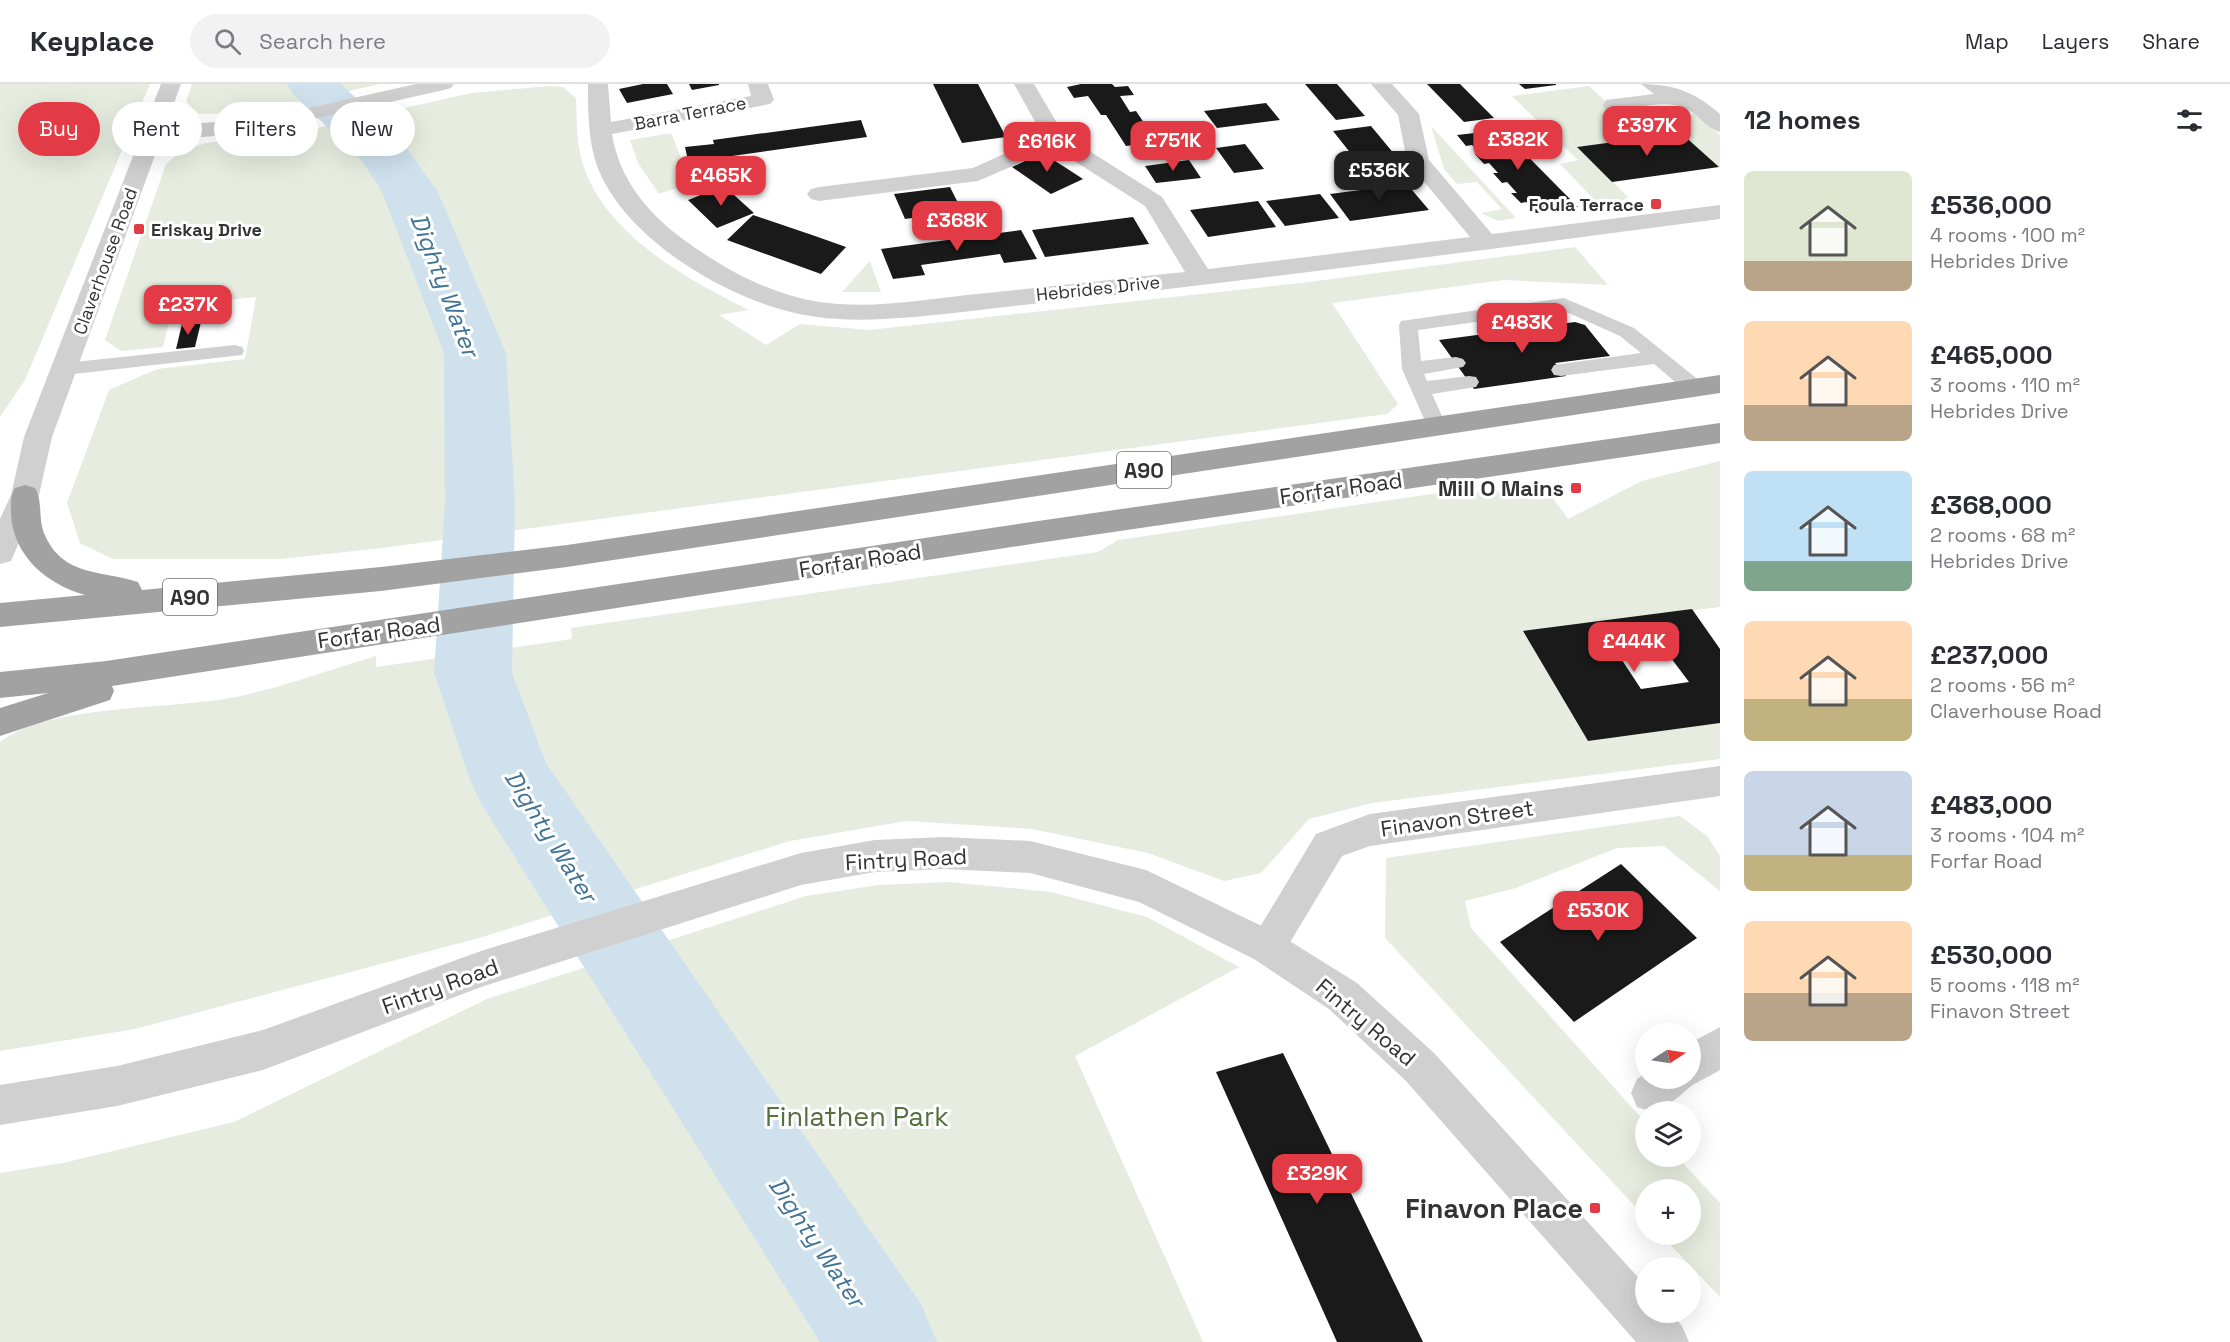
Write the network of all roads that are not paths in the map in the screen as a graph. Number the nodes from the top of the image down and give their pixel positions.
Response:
1 (171, 84) edge
2 (444, 84) edge
3 (598, 84) edge
4 (758, 84) edge
5 (1024, 84) edge
6 (1381, 84) edge
7 (1651, 84) edge
8 (1677, 97) junction
9 (164, 102) edge
10 (1614, 105) dead end
11 (1720, 125) edge
12 (202, 130) edge
13 (600, 130) junction
14 (1055, 139) junction
15 (144, 156) edge
16 (819, 194) dead end
17 (1720, 212) edge
18 (1486, 242) junction
19 (1200, 277) junction
20 (1502, 312) junction
21 (1516, 330) dead end
22 (235, 351) dead end
23 (1658, 357) junction
24 (1456, 363) dead end
25 (65, 369) junction
26 (1412, 369) junction
27 (1560, 370) dead end
28 (1469, 382) dead end
29 (1707, 386) edge
30 (1420, 389) junction
31 (1436, 425) junction
32 (1720, 433) edge
33 (13, 496) edge
34 (0, 553) edge
35 (215, 595) junction
36 (0, 615) edge
37 (194, 659) junction
38 (0, 685) edge
39 (0, 722) edge
40 (1715, 790) edge
41 (1268, 947) junction
42 (1720, 1047) edge
43 (1701, 1060) edge
44 (0, 1106) edge
45 (1666, 1342) edge

1 - 9 street, Claverhouse Road
2 - 12 street
3 - 13 street, Hebrides Drive
4 - 13 street, Barra Terrace
5 - 14 street
6 - 18 street
7 - 8 street
8 - 10 street
8 - 11 street
13 - 19 street, Hebrides Drive
14 - 16 street
14 - 19 street
15 - 25 street, Claverhouse Road
17 - 18 street, Hebrides Drive
18 - 19 street, Hebrides Drive
20 - 21 lane
20 - 23 lane
20 - 26 lane
22 - 25 lane
23 - 27 lane
23 - 29 lane
24 - 26 lane
25 - 33 street, Claverhouse Road
26 - 30 lane
28 - 30 lane
29 - 31 highway, Forfar Road / A90
30 - 31 lane
31 - 35 highway, Forfar Road / A90
32 - 37 highway, Forfar Road / A90
33 - 34 street, Claverhouse Road
33 - 35 highway
35 - 36 highway, Forfar Road / A90
37 - 38 highway, Forfar Road / A90
37 - 39 highway
40 - 41 street, Finavon Street
41 - 44 street, Fintry Road
41 - 45 street, Fintry Road
42 - 43 street

